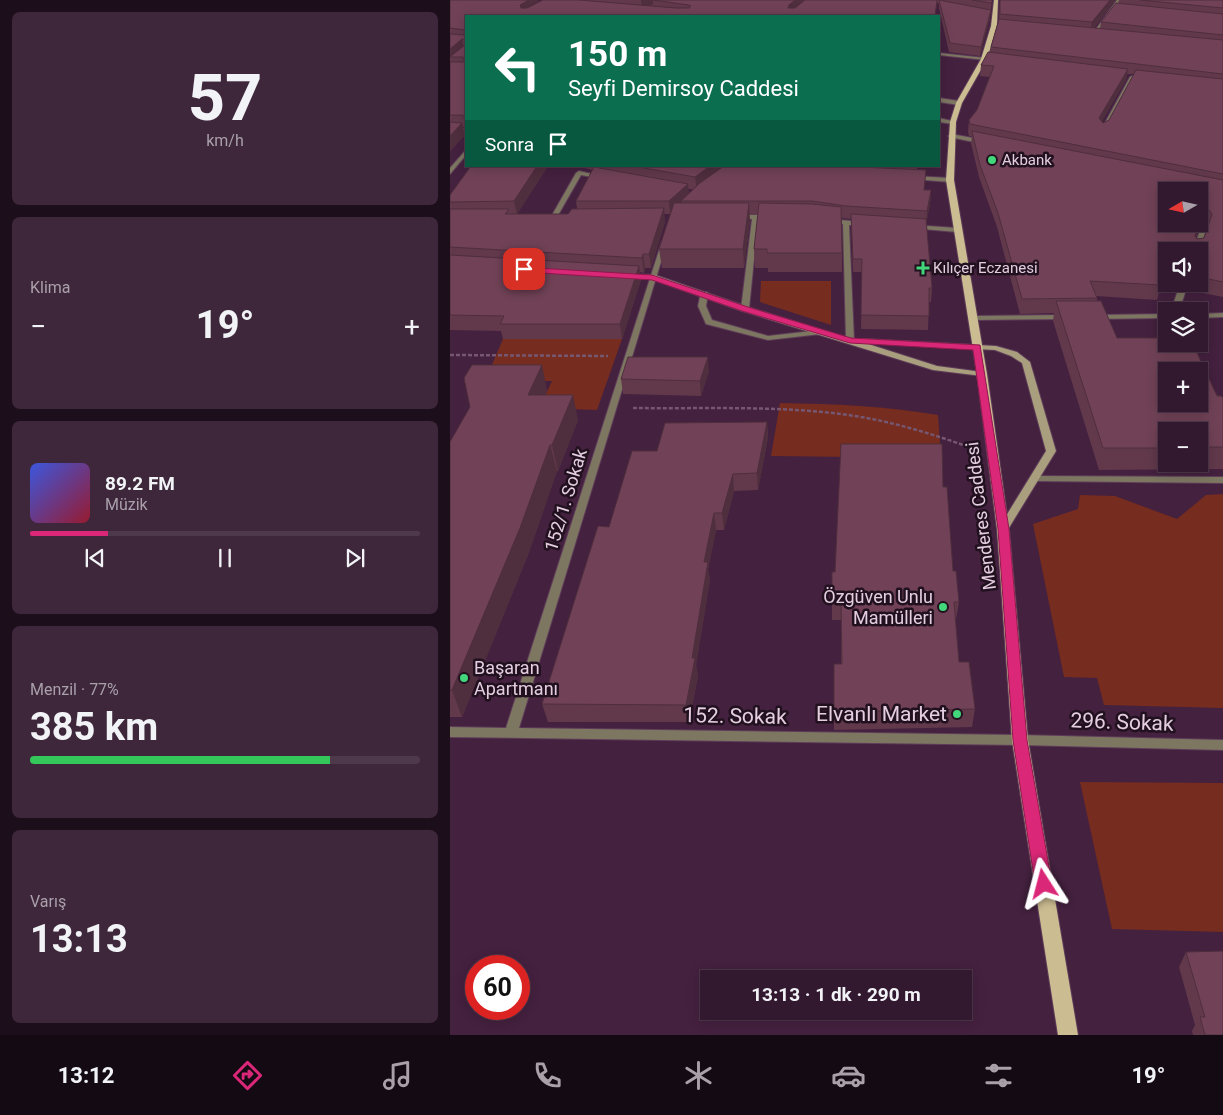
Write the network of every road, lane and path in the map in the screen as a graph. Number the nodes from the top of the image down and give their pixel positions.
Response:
1 (996, 0) edge
2 (1119, 0) edge
3 (1112, 10) junction
4 (1122, 10) edge
5 (984, 14) edge
6 (994, 16) junction
7 (994, 26) junction
8 (1004, 27) edge
9 (1083, 34) edge
10 (1093, 34) junction
11 (1102, 36) edge
12 (940, 54) edge
13 (984, 59) junction
14 (1004, 62) edge
15 (1122, 76) edge
16 (1132, 77) junction
17 (1141, 78) edge
18 (940, 100) edge
19 (959, 103) junction
20 (940, 120) edge
21 (953, 122) junction
22 (450, 130) edge
23 (465, 131) edge
24 (1102, 131) edge
25 (951, 136) junction
26 (990, 143) edge
27 (465, 153) edge
28 (450, 172) edge
29 (606, 178) edge
30 (902, 178) edge
31 (950, 180) junction
32 (544, 217) edge
33 (554, 217) junction
34 (564, 217) edge
35 (728, 217) edge
36 (755, 217) junction
37 (774, 217) edge
38 (820, 220) edge
39 (846, 223) junction
40 (874, 225) edge
41 (902, 227) edge
42 (957, 230) junction
43 (667, 235) edge
44 (624, 275) edge
45 (652, 277) junction
46 (704, 294) junction
47 (745, 309) junction
48 (1223, 315) edge
49 (1158, 316) edge
50 (1208, 316) edge
51 (1079, 317) edge
52 (1089, 317) edge
53 (973, 318) junction
54 (821, 332) junction
55 (850, 340) junction
56 (977, 347) junction
57 (450, 355) edge
58 (628, 356) junction
59 (982, 374) junction
60 (612, 408) junction
61 (994, 456) junction
62 (1036, 479) junction
63 (1223, 480) edge
64 (1004, 529) junction
65 (450, 732) edge
66 (511, 732) junction
67 (1020, 740) junction
68 (1223, 745) edge
69 (1068, 1035) edge

1 - 6 main road, Menderes Caddesi
2 - 3 street
3 - 4 street
3 - 10 street
5 - 6 street
6 - 7 main road, Menderes Caddesi
7 - 8 street
7 - 13 main road, Menderes Caddesi
9 - 10 street
10 - 11 street
12 - 13 street
13 - 14 street
13 - 19 main road, Menderes Caddesi
15 - 16 street
16 - 17 street
16 - 24 street
18 - 19 street
19 - 21 main road, Menderes Caddesi
20 - 21 street
21 - 25 main road, Menderes Caddesi
22 - 23 street
25 - 26 street
25 - 31 main road, Menderes Caddesi
27 - 28 street
29 - 33 street
30 - 31 street
31 - 42 main road, Menderes Caddesi
32 - 33 street
33 - 34 street
35 - 36 street
36 - 37 street
36 - 47 street
38 - 39 street
39 - 40 street
39 - 55 street
41 - 42 street
42 - 53 main road, Menderes Caddesi
43 - 45 street, 152/1. Sokak
44 - 45 main road
45 - 46 main road
45 - 58 street, 152/1. Sokak
46 - 47 main road
46 - 54 street
47 - 54 main road
48 - 50 street
49 - 52 street
51 - 53 street
53 - 56 main road, Menderes Caddesi
54 - 55 main road
55 - 56 main road
55 - 59 main road
56 - 59 main road, Menderes Caddesi
56 - 62 main road
57 - 58 path
58 - 60 street, 152/1. Sokak
59 - 61 main road, Menderes Caddesi
60 - 61 path
60 - 66 street, 152/1. Sokak
61 - 64 main road, Menderes Caddesi
62 - 63 street
62 - 64 main road
64 - 67 main road, Menderes Caddesi
65 - 66 street, 152. Sokak
66 - 67 street, 152. Sokak
67 - 68 street, 296. Sokak
67 - 69 main road, Menderes Caddesi

